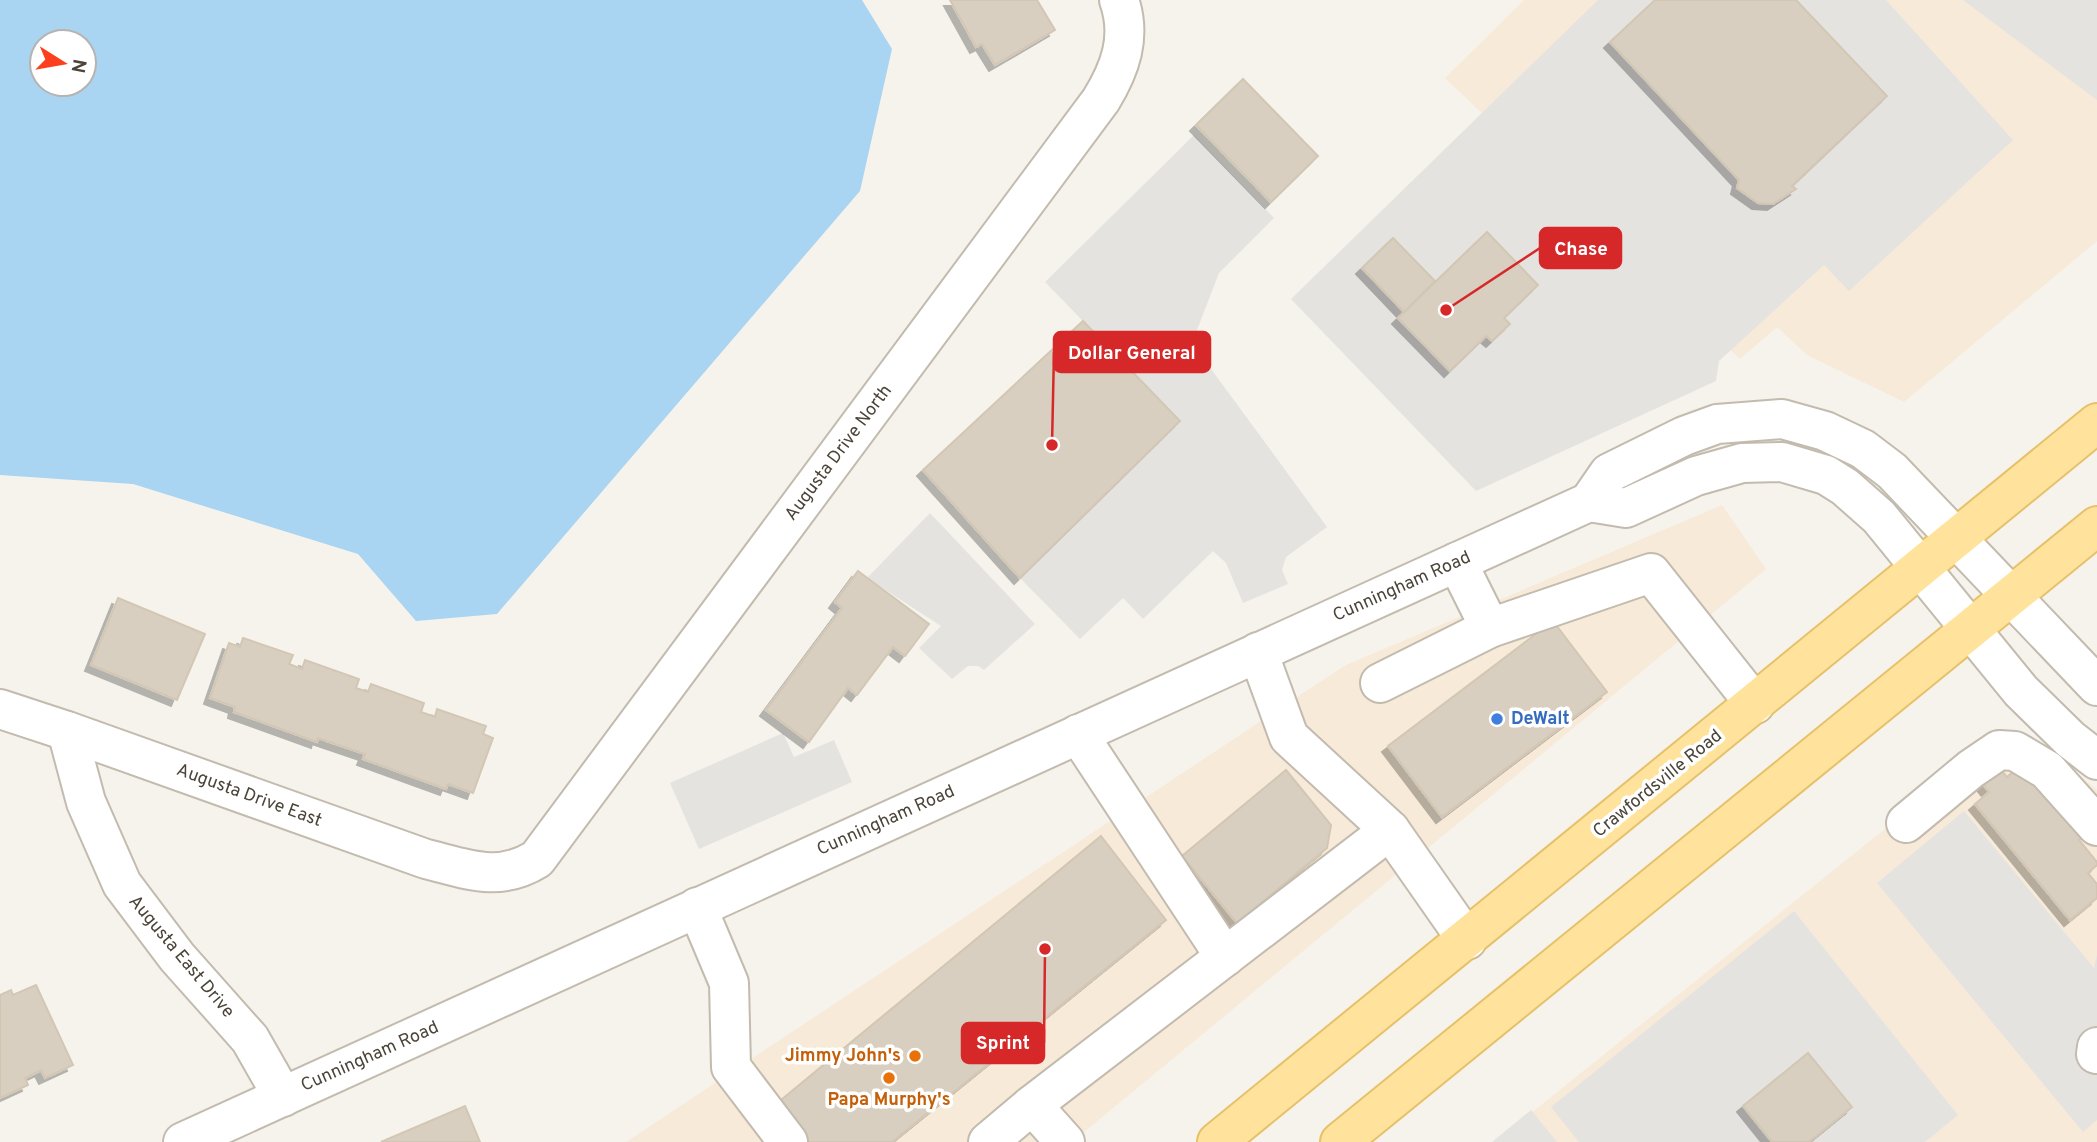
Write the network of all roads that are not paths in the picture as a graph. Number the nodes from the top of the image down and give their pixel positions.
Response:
1 (1119, 0) edge
2 (2097, 423) edge
3 (1589, 502) junction
4 (2097, 526) edge
5 (1957, 539) junction
6 (1457, 562) junction
7 (1920, 568) junction
8 (2011, 595) junction
9 (1490, 628) junction
10 (1970, 628) junction
11 (1258, 652) junction
12 (1380, 683) dead end
13 (2097, 685) edge
14 (1755, 704) junction
15 (0, 709) edge
16 (67, 731) junction
17 (1078, 734) junction
18 (2097, 761) edge
19 (1906, 823) dead end
20 (2097, 825) edge
21 (1390, 830) junction
22 (501, 873) joint
23 (697, 908) junction
24 (1467, 940) junction
25 (1225, 957) junction
26 (283, 1097) junction
27 (1032, 1105) junction
28 (183, 1142) edge
29 (788, 1142) edge
30 (988, 1142) edge
31 (1065, 1142) edge
32 (1217, 1142) edge
33 (1340, 1142) edge

1 - 22 street, Augusta Drive North
2 - 5 main road, Crawfordsville Road
3 - 5 street
3 - 6 street, Cunningham Road
3 - 7 street
4 - 8 main road
5 - 7 main road, Crawfordsville Road
5 - 8 street
6 - 9 street
6 - 11 street, Cunningham Road
7 - 10 street
7 - 14 main road, Crawfordsville Road
8 - 10 main road
8 - 13 street
9 - 12 street
9 - 14 street
10 - 18 street
10 - 33 main road
11 - 17 street, Cunningham Road
11 - 21 street
14 - 24 main road, Crawfordsville Road
15 - 16 street, Augusta Drive East
16 - 22 street, Augusta Drive East
16 - 26 street, Augusta East Drive
17 - 23 street, Cunningham Road
17 - 25 street
19 - 20 street
21 - 24 street
21 - 25 street
23 - 26 street, Cunningham Road
23 - 29 street
24 - 32 main road, Crawfordsville Road
25 - 27 street
26 - 28 street, Cunningham Road
27 - 30 street
27 - 31 street

